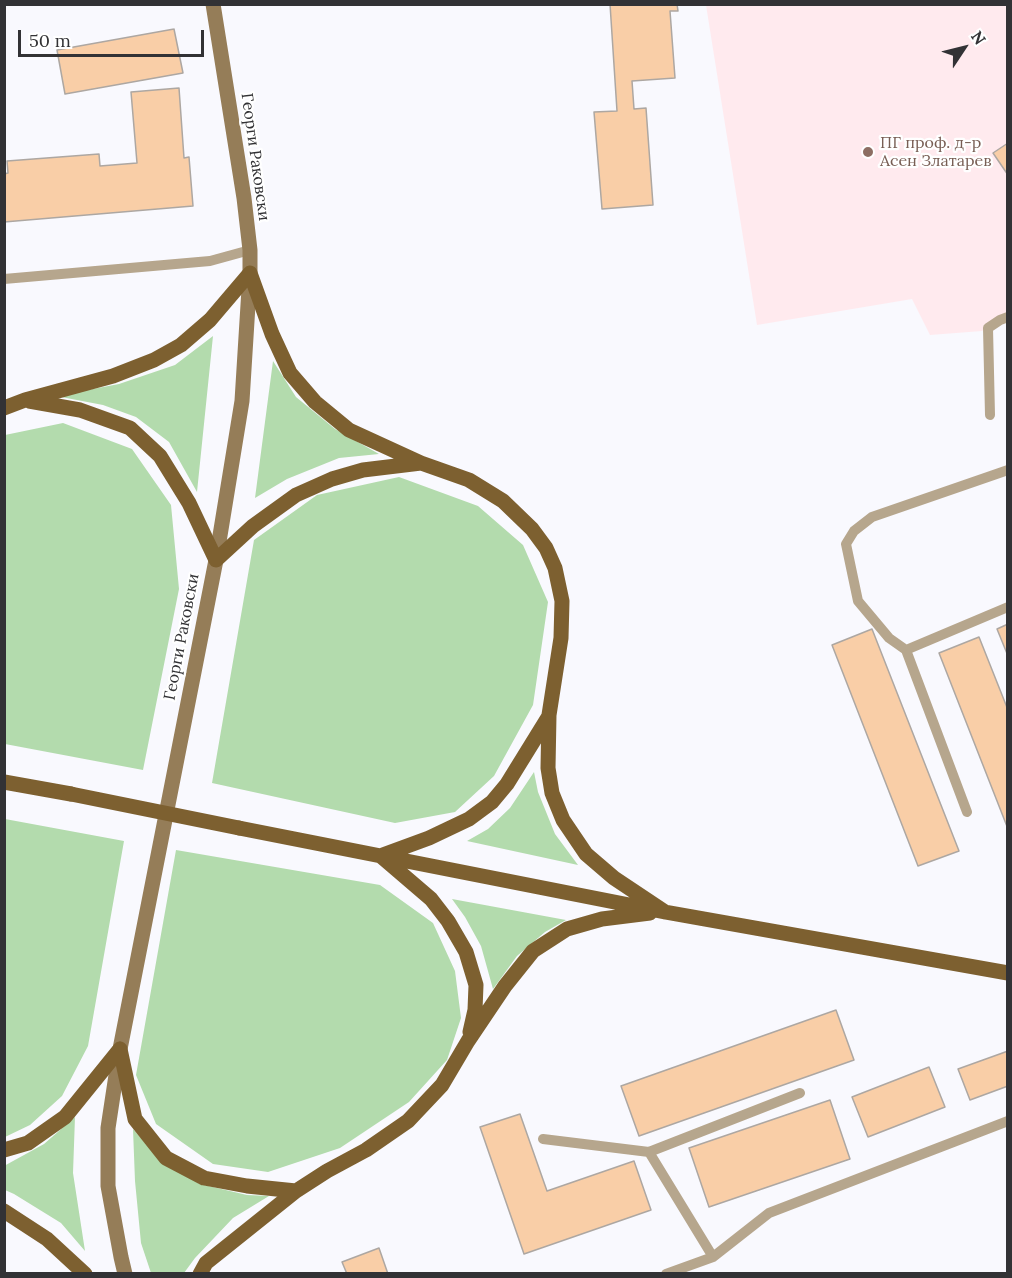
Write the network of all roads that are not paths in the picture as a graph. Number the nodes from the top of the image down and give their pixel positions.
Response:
1 (213, 4) edge
2 (250, 250) junction
3 (250, 273) junction
4 (4, 279) edge
5 (1008, 317) edge
6 (25, 400) junction
7 (4, 408) edge
8 (990, 415) dead end
9 (422, 463) junction
10 (1008, 470) edge
11 (216, 560) junction
12 (1008, 607) edge
13 (906, 650) junction
14 (549, 715) junction
15 (4, 782) edge
16 (967, 812) dead end
17 (380, 856) junction
18 (665, 912) junction
19 (1008, 973) edge
20 (468, 1041) junction
21 (120, 1049) junction
22 (800, 1093) dead end
23 (1008, 1121) edge
24 (543, 1139) dead end
25 (4, 1150) edge
26 (649, 1152) junction
27 (296, 1191) junction
28 (4, 1211) edge
29 (713, 1257) junction
30 (85, 1274) edge
31 (125, 1274) edge
32 (200, 1274) edge
33 (666, 1274) edge

1 - 2 street, Георги Раковски
2 - 3 street, Георги Раковски
2 - 4 lane
3 - 6 main road
3 - 9 main road
3 - 11 street, Георги Раковски
5 - 8 lane
6 - 7 main road
6 - 11 main road
9 - 11 main road
9 - 14 main road
10 - 13 lane
11 - 21 street, Георги Раковски
12 - 13 lane
13 - 16 lane
14 - 17 main road
14 - 18 main road
15 - 17 main road, bridge
17 - 18 main road
17 - 20 main road
18 - 19 main road
18 - 20 main road
20 - 27 main road
21 - 25 main road
21 - 27 main road
21 - 31 street, Георги Раковски
22 - 26 lane
23 - 29 lane
24 - 26 lane
26 - 29 lane
27 - 32 main road
28 - 30 main road
29 - 33 lane

